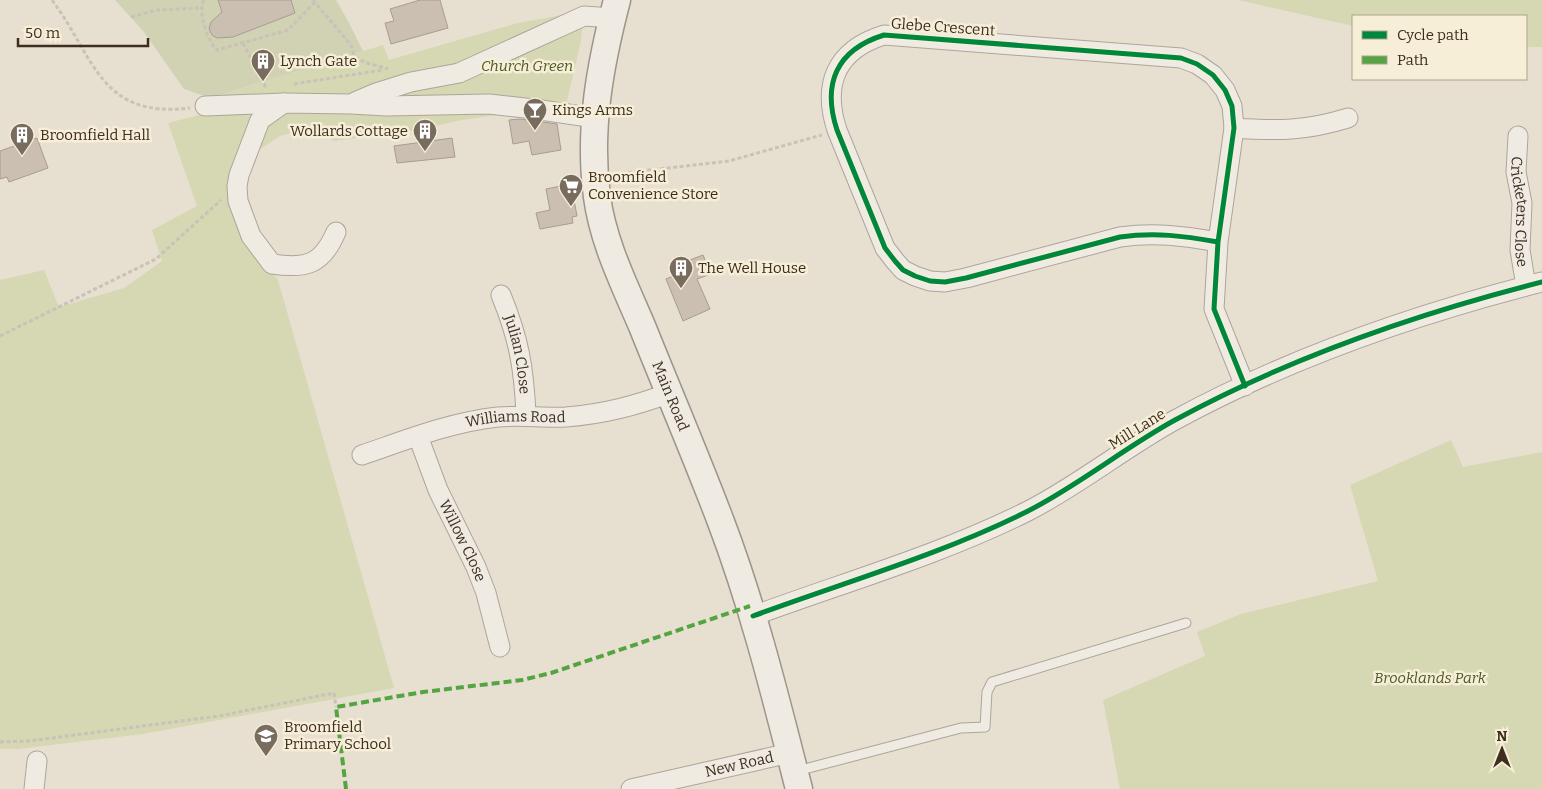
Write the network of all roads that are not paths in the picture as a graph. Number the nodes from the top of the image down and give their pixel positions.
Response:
1 (615, 9) edge
2 (459, 73) junction
3 (281, 97) junction
4 (351, 104) junction
5 (205, 106) road end
6 (511, 106) junction
7 (595, 118) junction
8 (1348, 118) dead end
9 (1234, 128) junction
10 (1518, 136) dead end
11 (336, 232) dead end
12 (1218, 242) junction
13 (1534, 284) edge
14 (501, 295) dead end
15 (1245, 386) junction
16 (670, 393) junction
17 (526, 415) junction
18 (418, 436) junction
19 (362, 455) dead end
20 (753, 616) junction
21 (1186, 623) dead end
22 (500, 647) dead end
23 (37, 761) dead end
24 (794, 771) edge
25 (34, 789) edge
26 (631, 789) edge

1 - 2 street
1 - 7 main road, Main Road
2 - 4 street
2 - 6 street
3 - 4 street
3 - 5 street
3 - 11 street
4 - 6 street
6 - 7 street
7 - 16 main road, Main Road
8 - 9 street
9 - 12 street, Glebe Crescent
9 - 12 street, Glebe Crescent
10 - 13 street, Cricketers Close
12 - 15 street, Glebe Crescent
13 - 15 street, Mill Lane
14 - 17 street, Julian Close
15 - 20 street, Mill Lane
16 - 17 street, Williams Road
16 - 20 main road, Main Road
17 - 18 street, Williams Road
18 - 19 street, Williams Road
18 - 22 street, Willow Close
20 - 24 main road, Main Road
21 - 24 lane
23 - 25 street
24 - 26 street, New Road

